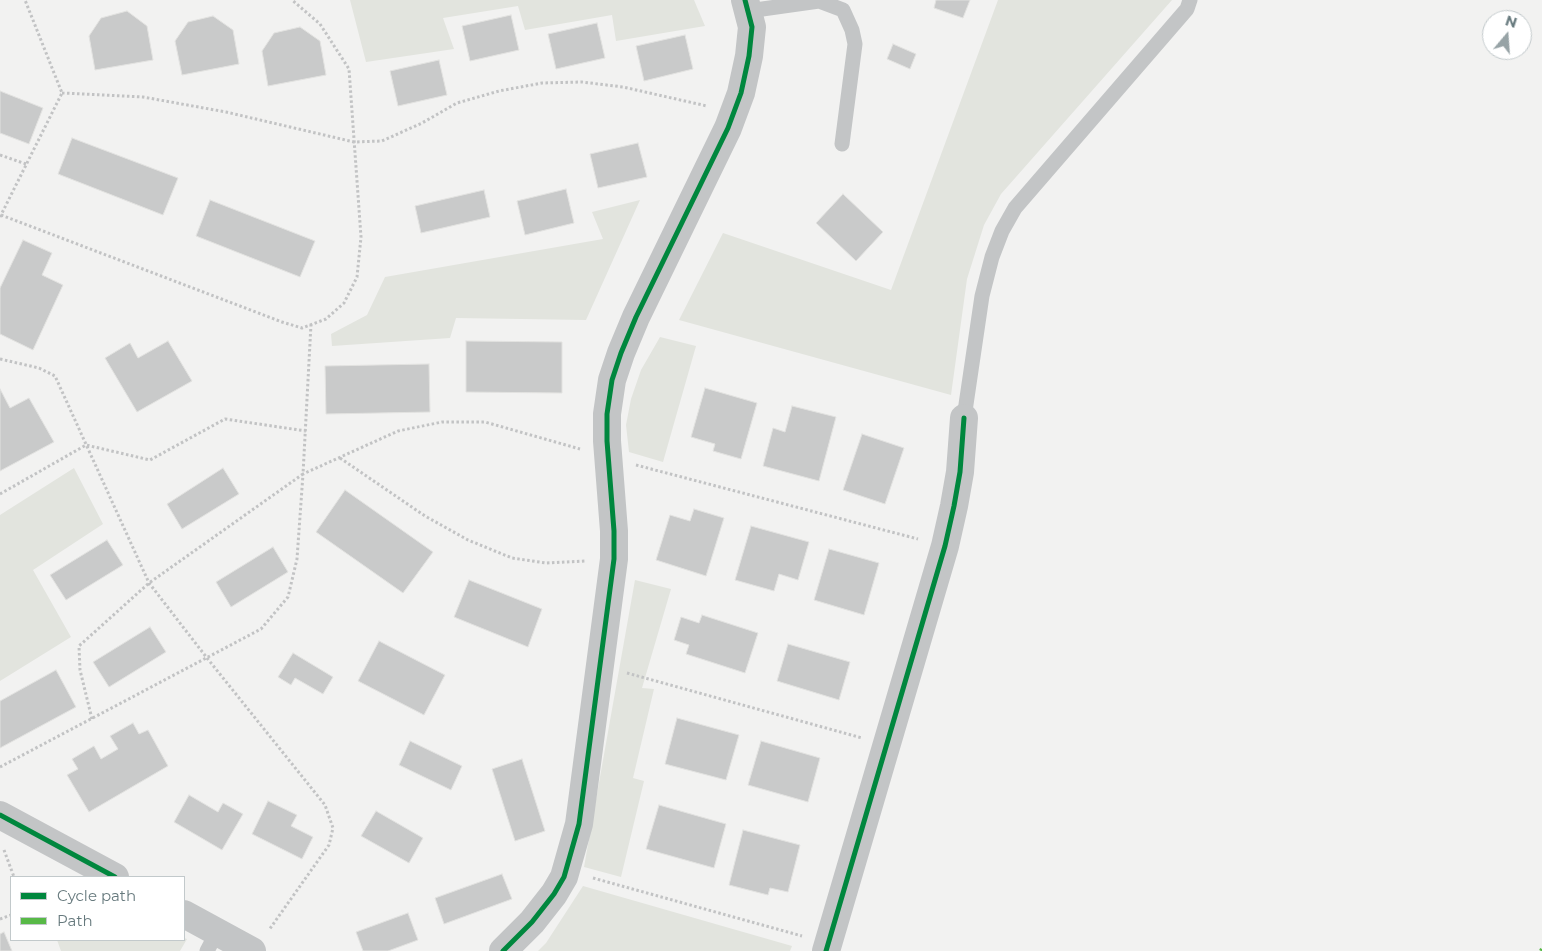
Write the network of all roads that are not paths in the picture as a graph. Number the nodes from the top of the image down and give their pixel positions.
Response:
1 (1190, 0) edge
2 (746, 5) edge
3 (845, 5) edge
4 (842, 144) dead end
5 (964, 418) joint
6 (0, 815) edge
7 (113, 876) edge
8 (185, 915) edge
9 (212, 942) edge
10 (259, 943) edge
11 (828, 947) edge
12 (504, 951) edge

1 - 5 lane
2 - 3 lane
2 - 12 street
3 - 4 lane
5 - 11 street
6 - 7 street
8 - 9 street
9 - 10 street

